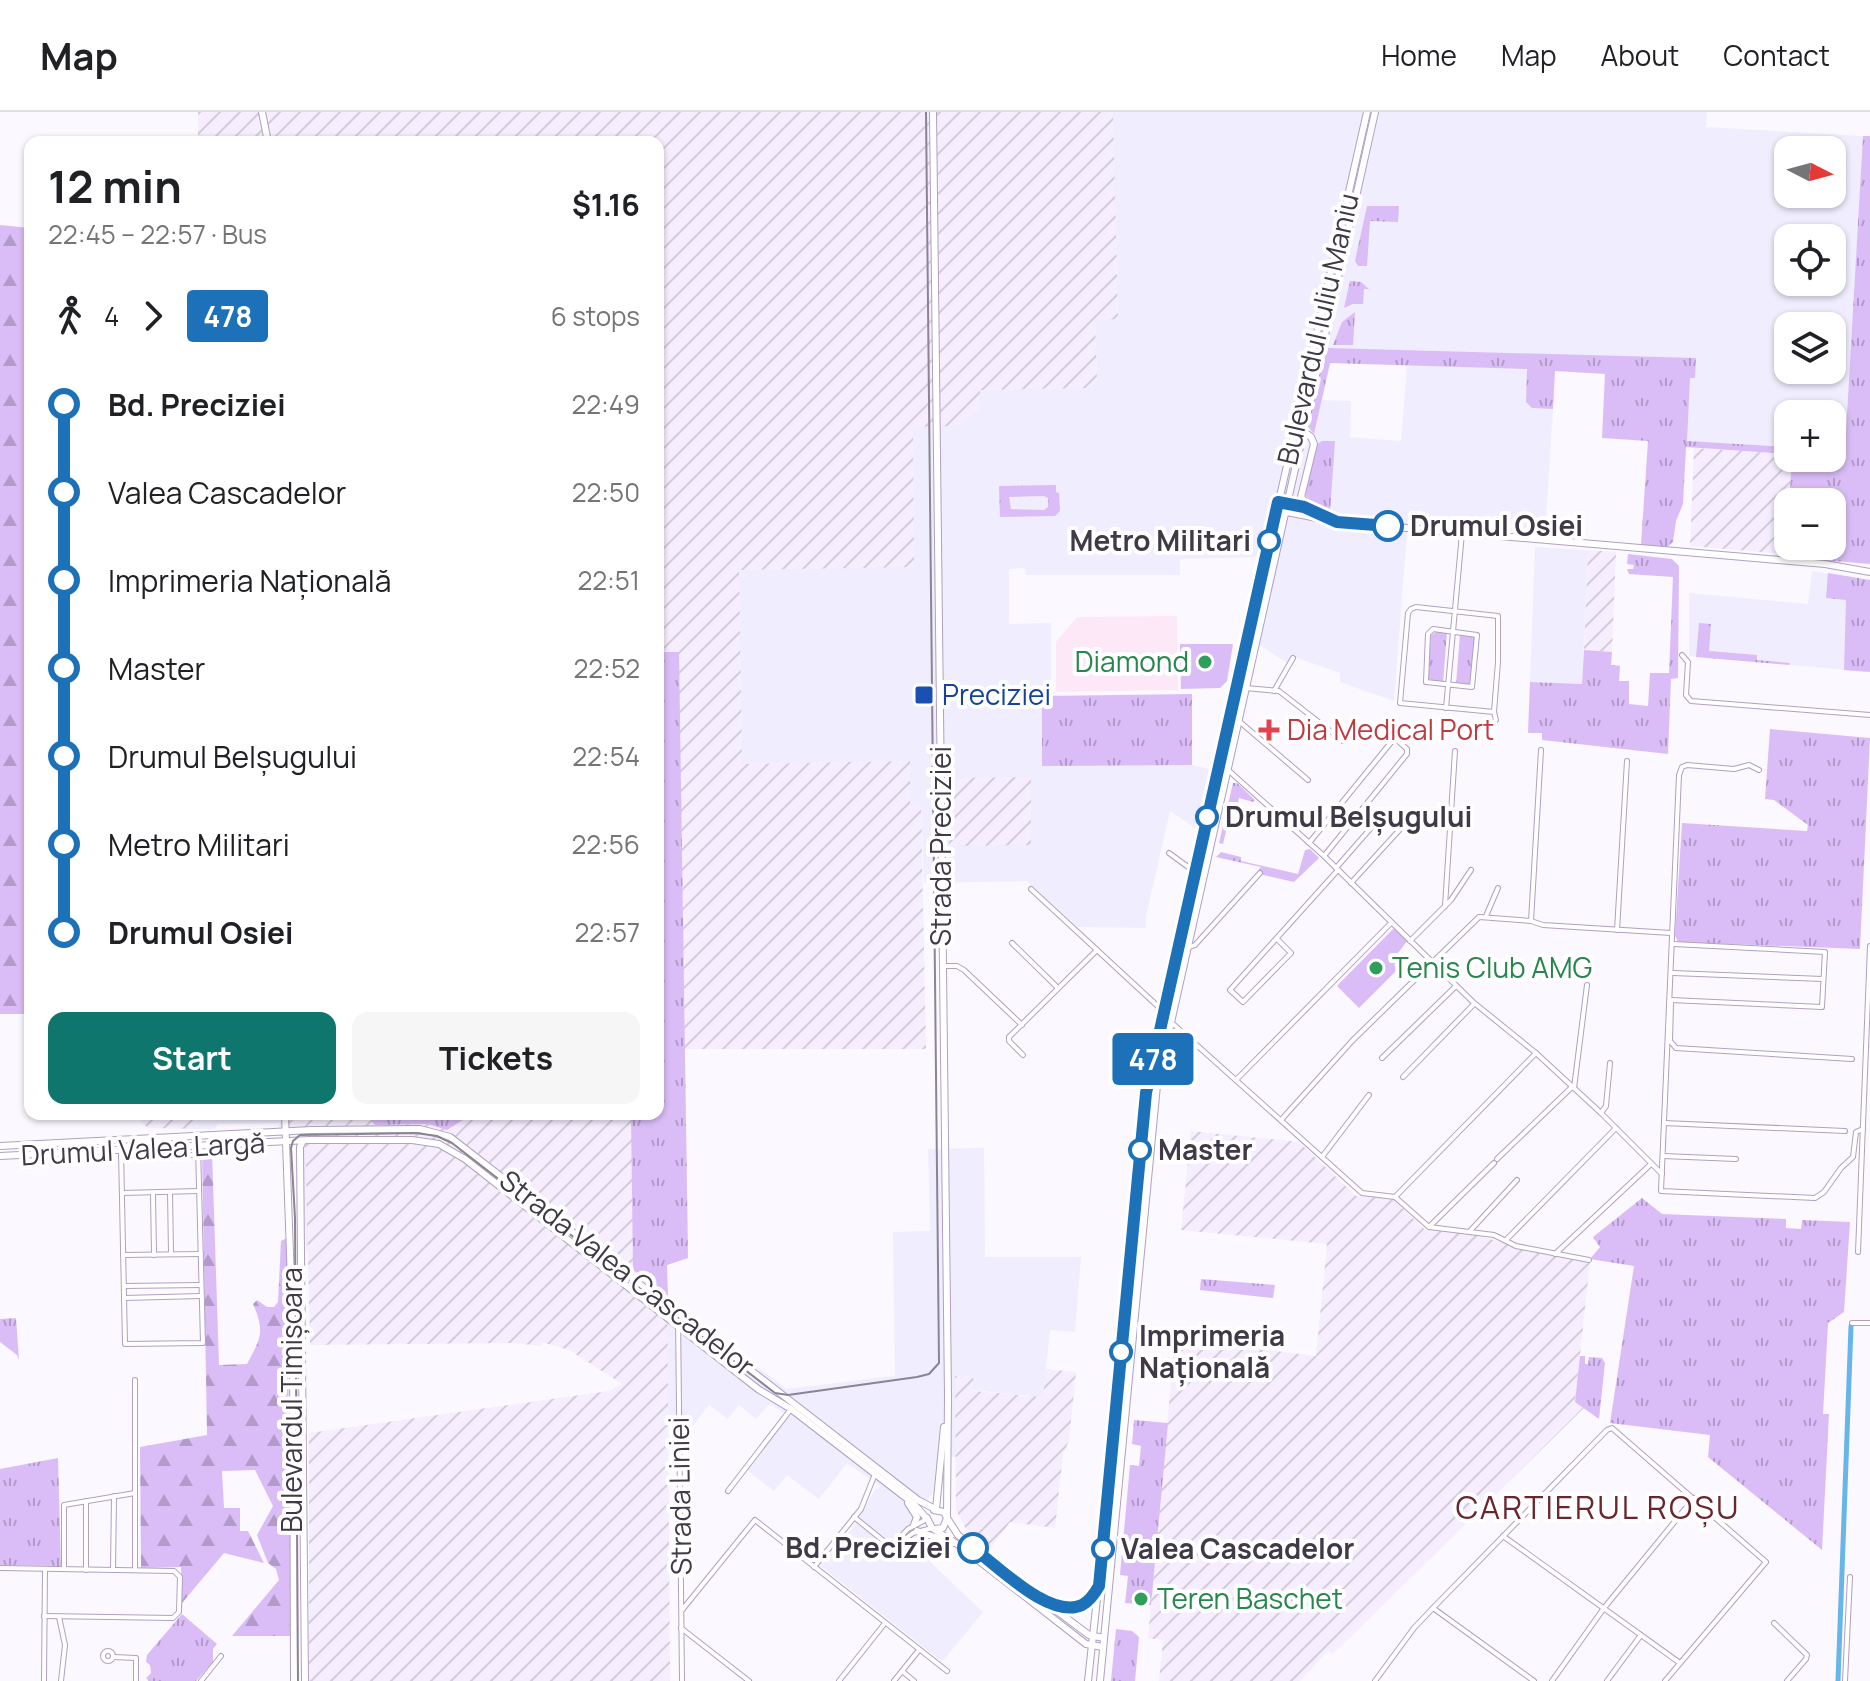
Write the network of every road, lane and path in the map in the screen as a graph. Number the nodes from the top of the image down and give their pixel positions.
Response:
1 (262, 112) edge
2 (933, 112) edge
3 (1367, 112) edge
4 (1375, 112) edge
5 (267, 136) edge
6 (1361, 137) junction
7 (1366, 153) junction
8 (1330, 274) junction
9 (1339, 275) junction
10 (1303, 431) junction
11 (1278, 502) junction
12 (1286, 508) junction
13 (1277, 510) junction
14 (1313, 511) junction
15 (1337, 522) junction
16 (1462, 533) junction
17 (1870, 572) edge
18 (1455, 611) junction
19 (1453, 631) junction
20 (1246, 645) junction
21 (1255, 647) junction
22 (1682, 655) dead end
23 (1293, 658) dead end
24 (1448, 686) junction
25 (1245, 688) junction
26 (1274, 691) junction
27 (1446, 708) junction
28 (1494, 712) junction
29 (1870, 715) edge
30 (1238, 720) junction
31 (1490, 725) dead end
32 (1343, 741) dead end
33 (1541, 750) dead end
34 (1455, 751) dead end
35 (1627, 761) dead end
36 (1227, 770) junction
37 (1759, 770) dead end
38 (1308, 780) dead end
39 (1213, 791) junction
40 (1222, 793) junction
41 (1363, 808) junction
42 (1403, 826) dead end
43 (1309, 843) junction
44 (1169, 853) dead end
45 (1324, 856) junction
46 (1337, 869) junction
47 (1471, 870) dead end
48 (1195, 872) junction
49 (1260, 873) dead end
50 (1351, 883) junction
51 (1498, 888) dead end
52 (1031, 889) dead end
53 (1445, 906) junction
54 (1486, 916) junction
55 (1531, 921) junction
56 (1391, 923) junction
57 (1617, 930) junction
58 (1671, 933) junction
59 (1277, 939) junction
60 (1410, 941) junction
61 (1012, 943) dead end
62 (1674, 944) junction
63 (1177, 946) junction
64 (1186, 948) junction
65 (1870, 948) edge
66 (1097, 950) junction
67 (1432, 963) junction
68 (942, 966) junction
69 (1673, 973) junction
70 (1823, 979) junction
71 (1587, 985) dead end
72 (1456, 986) junction
73 (1058, 988) junction
74 (1671, 1000) junction
75 (1475, 1003) junction
76 (1163, 1011) junction
77 (1161, 1021) junction
78 (1170, 1022) junction
79 (1022, 1025) junction
80 (1536, 1053) junction
81 (1023, 1055) dead end
82 (1382, 1058) dead end
83 (1852, 1059) dead end
84 (1610, 1063) dead end
85 (1403, 1077) dead end
86 (1236, 1080) junction
87 (1573, 1087) junction
88 (1369, 1095) dead end
89 (1601, 1113) junction
90 (285, 1120) edge
91 (287, 1120) edge
92 (1281, 1120) junction
93 (1664, 1123) junction
94 (1616, 1128) junction
95 (416, 1129) junction
96 (1863, 1129) junction
97 (1870, 1129) edge
98 (294, 1131) junction
99 (1845, 1131) dead end
100 (286, 1132) junction
101 (416, 1140) junction
102 (286, 1141) junction
103 (301, 1143) junction
104 (0, 1146) edge
105 (198, 1146) junction
106 (121, 1154) junction
107 (198, 1155) junction
108 (1662, 1155) junction
109 (0, 1156) edge
110 (1322, 1157) junction
111 (1736, 1159) dead end
112 (1651, 1164) junction
113 (1662, 1174) junction
114 (1517, 1180) dead end
115 (199, 1191) junction
116 (522, 1191) junction
117 (153, 1192) junction
118 (170, 1192) junction
119 (122, 1193) junction
120 (1395, 1197) junction
121 (515, 1199) junction
122 (568, 1227) junction
123 (1429, 1227) junction
124 (1470, 1231) junction
125 (561, 1235) junction
126 (1506, 1240) junction
127 (1858, 1252) dead end
128 (171, 1254) junction
129 (201, 1254) junction
130 (1555, 1254) junction
131 (123, 1255) junction
132 (154, 1255) junction
133 (1589, 1260) dead end
134 (201, 1285) junction
135 (124, 1286) junction
136 (201, 1296) junction
137 (124, 1298) junction
138 (678, 1312) junction
139 (1852, 1323) dead end
140 (1870, 1323) edge
141 (678, 1326) junction
142 (135, 1380) dead end
143 (791, 1409) junction
144 (946, 1420) junction
145 (875, 1474) junction
146 (940, 1482) junction
147 (728, 1491) dead end
148 (135, 1493) junction
149 (900, 1494) junction
150 (114, 1496) junction
151 (1694, 1498) junction
152 (86, 1501) junction
153 (921, 1502) junction
154 (935, 1509) junction
155 (854, 1517) junction
156 (947, 1517) junction
157 (927, 1519) junction
158 (293, 1523) junction
159 (304, 1523) junction
160 (916, 1528) junction
161 (934, 1528) junction
162 (1502, 1535) junction
163 (960, 1546) junction
164 (814, 1567) junction
165 (0, 1568) edge
166 (45, 1569) junction
167 (64, 1569) junction
168 (86, 1570) junction
169 (113, 1570) junction
170 (135, 1570) junction
171 (1850, 1577) dead end
172 (1099, 1586) junction
173 (1046, 1603) junction
174 (1433, 1608) junction
175 (1604, 1608) junction
176 (681, 1612) junction
177 (44, 1616) junction
178 (59, 1616) junction
179 (885, 1623) junction
180 (1774, 1623) dead end
181 (681, 1628) junction
182 (1641, 1635) junction
183 (1092, 1637) junction
184 (1104, 1638) junction
185 (1091, 1646) junction
186 (1103, 1647) junction
187 (919, 1650) junction
188 (221, 1656) dead end
189 (113, 1657) dead end
190 (1680, 1663) junction
191 (902, 1671) junction
192 (947, 1671) dead end
193 (682, 1680) edge
194 (44, 1681) edge
195 (61, 1681) edge
196 (136, 1681) edge
197 (201, 1681) edge
198 (294, 1681) edge
199 (305, 1681) edge
200 (749, 1681) edge
201 (839, 1681) edge
202 (894, 1681) edge
203 (914, 1681) edge
204 (1088, 1681) edge
205 (1100, 1681) edge
206 (1375, 1681) edge
207 (1534, 1681) edge
208 (1552, 1681) edge
209 (1607, 1681) edge
210 (1665, 1681) edge
211 (1787, 1681) edge
212 (1845, 1681) edge

1 - 5 main road
2 - 68 main road, Strada Preciziei
3 - 6 main road, Bulevardul Iuliu Maniu
4 - 7 main road, Bulevardul Iuliu Maniu
6 - 7 main road
6 - 8 main road, Bulevardul Iuliu Maniu
7 - 9 main road, Bulevardul Iuliu Maniu
8 - 9 main road
8 - 11 main road, Bulevardul Iuliu Maniu
9 - 10 main road, Bulevardul Iuliu Maniu
10 - 12 main road, Bulevardul Iuliu Maniu
10 - 14 main road
11 - 12 main road
11 - 13 main road, Bulevardul Iuliu Maniu
12 - 13 main road
12 - 14 main road
12 - 15 main road
12 - 21 main road, Bulevardul Iuliu Maniu
13 - 20 main road, Bulevardul Iuliu Maniu
14 - 15 main road
15 - 16 main road
16 - 17 main road
16 - 18 street
18 - 19 street
18 - 27 street
18 - 28 street
19 - 24 street
19 - 24 street
19 - 24 street
20 - 21 main road
20 - 39 main road, Bulevardul Iuliu Maniu
21 - 25 main road, Bulevardul Iuliu Maniu
22 - 29 street
23 - 26 street
24 - 27 street
25 - 26 street
25 - 30 main road, Bulevardul Iuliu Maniu
26 - 32 street
27 - 28 street
28 - 31 street
30 - 36 main road, Bulevardul Iuliu Maniu
30 - 38 street
33 - 55 street
34 - 53 street
35 - 57 street
36 - 40 main road, Bulevardul Iuliu Maniu
36 - 43 street
37 - 58 street
39 - 40 main road
39 - 48 main road, Bulevardul Iuliu Maniu
40 - 64 main road, Bulevardul Iuliu Maniu
41 - 43 street
41 - 45 street
41 - 46 street
42 - 50 street
43 - 45 street
44 - 48 street
45 - 46 street
46 - 50 street
46 - 59 street
47 - 53 street
48 - 63 main road, Bulevardul Iuliu Maniu
49 - 64 street
50 - 56 street
51 - 54 street
52 - 66 street
53 - 60 street
54 - 55 street
54 - 67 street
55 - 57 street
56 - 60 street
56 - 86 street
57 - 58 street
58 - 62 street
58 - 93 street
59 - 59 street
60 - 67 street
61 - 73 street
62 - 69 street
62 - 70 street
63 - 64 main road
63 - 76 main road, Bulevardul Iuliu Maniu
64 - 78 main road, Bulevardul Iuliu Maniu
65 - 96 street
66 - 73 street
66 - 76 street
67 - 72 street
67 - 92 street
68 - 79 street
68 - 144 main road, Strada Preciziei
69 - 70 street
69 - 74 street
70 - 74 street
71 - 87 street
72 - 75 street
72 - 82 street
73 - 79 street
74 - 83 street
75 - 80 street
75 - 85 street
76 - 77 main road, Bulevardul Iuliu Maniu
77 - 78 main road
77 - 172 main road, Bulevardul Iuliu Maniu
78 - 86 street
78 - 184 main road, Bulevardul Iuliu Maniu
79 - 81 street
80 - 87 street
80 - 120 street
84 - 89 street
86 - 92 street
87 - 89 street
87 - 123 street
88 - 110 street
89 - 94 street
90 - 100 main road, Bulevardul Timișoara
91 - 98 main road, Bulevardul Timișoara
92 - 110 street
93 - 99 street
93 - 108 street
94 - 112 street
94 - 126 street
95 - 98 main road, Strada Valea Cascadelor
95 - 101 main road
95 - 116 main road, Strada Valea Cascadelor
96 - 97 street
96 - 113 street
96 - 127 street
98 - 100 main road, Strada Valea Cascadelor
98 - 103 main road, Bulevardul Timișoara
100 - 102 main road, Bulevardul Timișoara
100 - 103 main road
100 - 104 main road, Drumul Valea Largă
101 - 103 main road, Strada Valea Cascadelor
101 - 121 main road, Strada Valea Cascadelor
102 - 103 main road, Strada Valea Cascadelor
102 - 105 main road, Drumul Valea Largă
102 - 158 main road, Bulevardul Timișoara
103 - 159 main road, Bulevardul Timișoara
105 - 106 main road, Drumul Valea Largă
105 - 107 street
106 - 107 street
106 - 109 main road, Drumul Valea Largă
106 - 119 street
107 - 115 street
108 - 111 street
108 - 113 street
110 - 120 street
112 - 113 street
112 - 130 street
114 - 124 street
115 - 118 street
115 - 129 street
116 - 121 main road
116 - 122 main road, Strada Valea Cascadelor
117 - 118 street
117 - 119 street
117 - 132 street
118 - 128 street
119 - 131 street
120 - 123 street
121 - 125 main road, Strada Valea Cascadelor
122 - 125 main road
122 - 138 main road, Strada Valea Cascadelor
123 - 124 street
124 - 126 street
125 - 141 main road, Strada Valea Cascadelor
126 - 130 street
128 - 129 street
128 - 132 street
129 - 134 street
130 - 133 street
131 - 132 street
131 - 135 street
134 - 135 street
134 - 136 street
135 - 137 street
136 - 137 street
136 - 137 street
138 - 141 street, Strada Liniei
138 - 153 main road, Strada Valea Cascadelor
139 - 140 street
141 - 143 main road, Strada Valea Cascadelor
141 - 176 street, Strada Liniei
142 - 148 street
143 - 145 main road, Strada Valea Cascadelor
143 - 147 street
144 - 146 main road, Strada Preciziei
144 - 156 main road, Strada Preciziei
145 - 149 main road, Strada Valea Cascadelor
145 - 155 street
146 - 153 main road
146 - 154 main road, Strada Preciziei
148 - 150 street
148 - 170 street
149 - 157 main road, Strada Valea Cascadelor
149 - 160 main road
150 - 152 street
150 - 169 street
151 - 162 street
151 - 175 street
151 - 190 street
152 - 167 street
152 - 168 street
153 - 154 main road, Strada Valea Cascadelor
154 - 156 main road
154 - 157 main road
155 - 160 street
155 - 164 street
156 - 161 main road
156 - 173 main road
157 - 160 street
157 - 161 main road
158 - 159 main road
158 - 198 main road, Bulevardul Timișoara
159 - 199 main road, Bulevardul Timișoara
160 - 161 street
160 - 163 main road
161 - 163 main road
162 - 174 street
162 - 175 street
163 - 185 main road
164 - 176 street
164 - 179 street
165 - 166 street
166 - 167 street
166 - 177 street
167 - 168 street
168 - 169 street
169 - 170 street
170 - 178 street
171 - 212 street
172 - 173 main road
172 - 183 main road, Bulevardul Iuliu Maniu
173 - 183 main road
174 - 206 street
174 - 207 street
175 - 182 street
175 - 208 street
176 - 181 street, Strada Liniei
177 - 178 street
177 - 194 street
178 - 195 street
179 - 187 street
179 - 201 street
180 - 211 street
181 - 193 street, Strada Liniei
181 - 200 street
182 - 190 street
182 - 209 street
183 - 184 main road
183 - 185 main road, Bulevardul Iuliu Maniu
184 - 186 main road, Bulevardul Iuliu Maniu
185 - 186 main road
185 - 204 main road, Bulevardul Iuliu Maniu
186 - 205 main road, Bulevardul Iuliu Maniu
187 - 191 street
187 - 192 street
188 - 197 street
189 - 196 street
190 - 210 street
191 - 202 street
191 - 203 street

